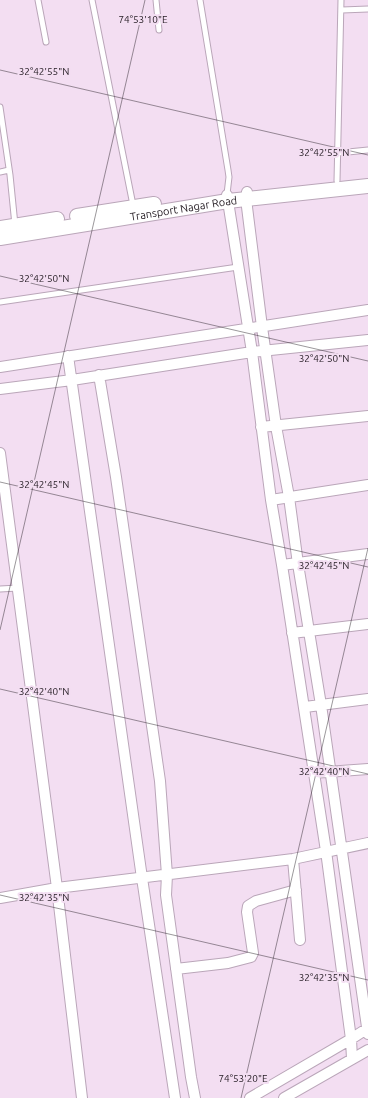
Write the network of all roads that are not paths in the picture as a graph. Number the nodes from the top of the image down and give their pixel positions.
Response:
1 (38, 0) edge
2 (92, 0) edge
3 (156, 0) edge
4 (200, 0) edge
5 (342, 0) edge
6 (368, 9) edge
7 (342, 10) junction
8 (159, 30) dead end
9 (46, 42) dead end
10 (0, 107) edge
11 (368, 150) edge
12 (338, 153) junction
13 (9, 170) junction
14 (0, 172) edge
15 (368, 177) edge
16 (337, 181) junction
17 (368, 186) edge
18 (247, 195) junction
19 (227, 198) junction
20 (134, 206) junction
21 (15, 225) junction
22 (0, 228) edge
23 (0, 238) edge
24 (238, 267) junction
25 (0, 302) edge
26 (368, 310) edge
27 (262, 327) junction
28 (248, 329) junction
29 (368, 340) edge
30 (266, 350) junction
31 (252, 352) junction
32 (68, 356) junction
33 (0, 367) edge
34 (99, 375) junction
35 (72, 380) junction
36 (0, 389) edge
37 (368, 416) edge
38 (276, 426) junction
39 (261, 427) junction
40 (0, 460) edge
41 (368, 485) edge
42 (289, 497) junction
43 (271, 500) junction
44 (368, 554) edge
45 (298, 564) junction
46 (282, 565) junction
47 (18, 588) junction
48 (0, 589) edge
49 (368, 624) edge
50 (309, 631) junction
51 (292, 633) junction
52 (368, 699) edge
53 (321, 705) junction
54 (304, 707) junction
55 (368, 769) edge
56 (331, 771) junction
57 (313, 774) junction
58 (368, 843) edge
59 (342, 848) junction
60 (326, 851) junction
61 (293, 859) junction
62 (167, 875) junction
63 (142, 878) junction
64 (57, 888) junction
65 (296, 890) junction
66 (0, 898) edge
67 (300, 940) dead end
68 (176, 970) junction
69 (368, 1030) edge
70 (351, 1040) junction
71 (368, 1050) edge
72 (352, 1059) junction
73 (82, 1098) edge
74 (175, 1098) edge
75 (195, 1098) edge
76 (250, 1098) edge
77 (284, 1098) edge

1 - 9 lane
2 - 20 lane
3 - 8 lane
4 - 19 lane
5 - 7 lane
6 - 7 lane
7 - 12 lane
10 - 13 lane
11 - 12 lane
12 - 16 lane
13 - 14 lane
13 - 21 lane
15 - 16 main road, Transport Nagar Road
16 - 18 main road, Transport Nagar Road
17 - 18 main road, Transport Nagar Road
18 - 19 main road, Transport Nagar Road
18 - 27 street
19 - 20 main road, Transport Nagar Road
19 - 23 main road, Transport Nagar Road
19 - 24 street
20 - 21 main road, Transport Nagar Road
21 - 22 main road, Transport Nagar Road
24 - 25 lane
24 - 28 street
26 - 27 street
27 - 28 street
27 - 30 street
28 - 31 street
28 - 32 street
29 - 30 street
30 - 31 street
30 - 38 street
31 - 34 street
31 - 39 street
32 - 33 street
32 - 35 street
34 - 35 street
34 - 62 street
35 - 36 street
35 - 63 street
37 - 38 street
38 - 39 street
38 - 42 street
39 - 43 street
40 - 47 street
41 - 42 street
42 - 43 street
42 - 45 street
43 - 46 street
44 - 45 street
45 - 46 street
45 - 50 street
46 - 51 street
47 - 48 lane
47 - 64 street
49 - 50 street
50 - 51 street
50 - 53 street
51 - 54 street
52 - 53 street
53 - 54 street
53 - 56 street
54 - 57 street
55 - 56 street
56 - 57 street
56 - 59 street
57 - 60 street
58 - 59 street
59 - 60 street
59 - 69 street
60 - 61 street
60 - 70 street
61 - 62 street
61 - 65 street
62 - 63 street
62 - 68 street
63 - 64 street
63 - 74 street
64 - 66 street
64 - 73 street
65 - 67 street
65 - 68 street
68 - 75 street
69 - 70 street
70 - 72 street
70 - 76 street
71 - 72 street
72 - 77 street

